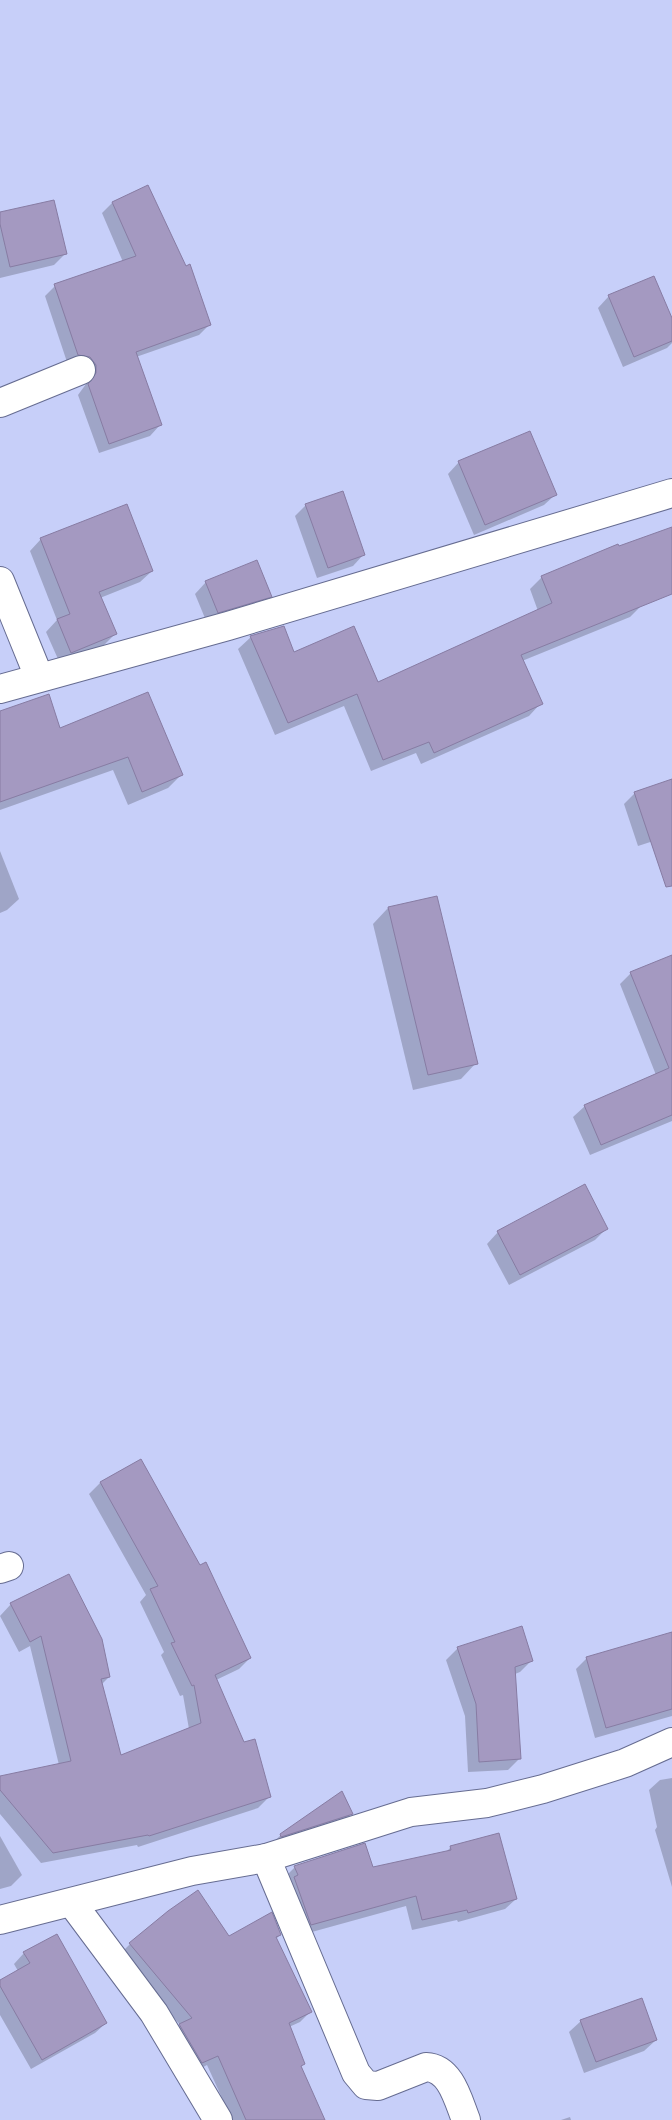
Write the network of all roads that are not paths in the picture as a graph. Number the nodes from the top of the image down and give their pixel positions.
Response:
1 (81, 370) dead end
2 (0, 403) edge
3 (672, 493) edge
4 (0, 581) edge
5 (39, 677) junction
6 (0, 689) edge
7 (672, 1742) edge
8 (266, 1858) junction
9 (72, 1904) junction
10 (0, 1920) edge
11 (218, 2120) edge
12 (466, 2120) edge

1 - 2 street
3 - 5 street
4 - 5 street
5 - 6 street
7 - 8 street
8 - 9 street
8 - 12 street
9 - 10 street
9 - 11 street

